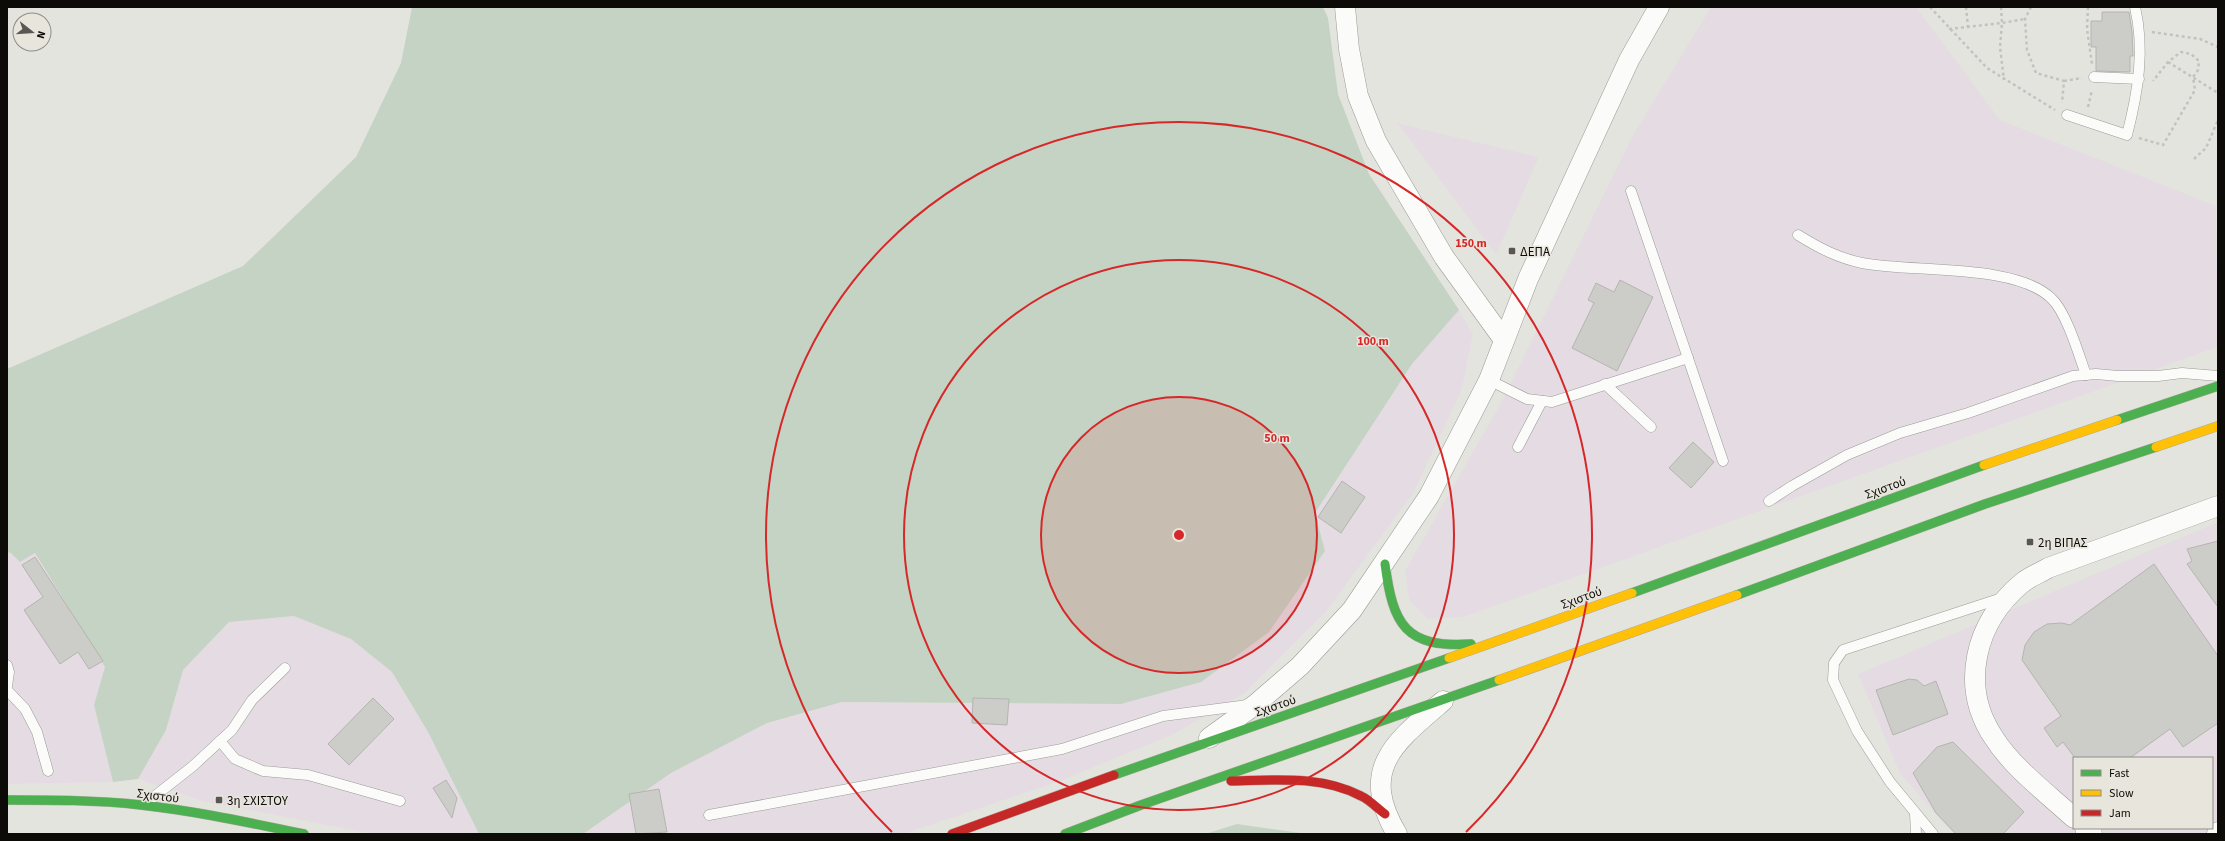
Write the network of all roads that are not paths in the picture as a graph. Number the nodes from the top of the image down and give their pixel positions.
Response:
1 (1346, 7) edge
2 (1659, 7) edge
3 (2135, 7) edge
4 (2094, 77) road end
5 (2139, 79) junction
6 (2067, 115) road end
7 (1631, 191) dead end
8 (1798, 235) dead end
9 (1504, 340) junction
10 (1688, 358) junction
11 (2086, 375) junction
12 (2218, 376) edge
13 (1489, 380) junction
14 (1605, 384) junction
15 (2218, 386) edge
16 (1542, 400) junction
17 (2218, 426) edge
18 (1651, 427) dead end
19 (1518, 447) dead end
20 (1723, 460) dead end
21 (1769, 501) dead end
22 (2218, 506) edge
23 (1385, 564) junction
24 (2008, 595) junction
25 (1502, 639) junction
26 (7, 665) edge
27 (285, 668) dead end
28 (7, 686) edge
29 (7, 690) edge
30 (1446, 699) junction
31 (1256, 704) junction
32 (220, 741) junction
33 (1197, 746) junction
34 (48, 771) dead end
35 (1210, 781) junction
36 (7, 800) edge
37 (400, 801) dead end
38 (143, 806) junction
39 (1915, 813) junction
40 (1385, 814) junction
41 (710, 815) dead end
42 (2073, 817) edge
43 (304, 834) edge
44 (952, 834) edge
45 (1065, 834) edge
46 (1398, 834) edge
47 (1916, 834) edge
48 (1933, 834) edge

1 - 9 street
2 - 9 street
3 - 5 lane
4 - 5 lane
5 - 6 lane
7 - 10 lane
8 - 11 lane
9 - 13 street
10 - 14 lane
10 - 20 lane
11 - 12 lane
11 - 21 lane
13 - 16 lane
13 - 23 street
14 - 16 lane
14 - 18 lane
15 - 25 main road, Σχιστού
16 - 19 lane
17 - 30 main road
22 - 24 street
23 - 25 main road
23 - 31 street
24 - 39 lane
24 - 42 street
25 - 33 main road, Σχιστού
26 - 28 lane
27 - 32 lane
29 - 34 lane
30 - 35 main road
30 - 40 street
31 - 33 street
31 - 41 lane
32 - 37 lane
32 - 38 lane
33 - 44 main road, Σχιστού
35 - 40 main road
35 - 45 main road
36 - 38 main road, Σχιστού
38 - 43 main road, Σχιστού
39 - 47 lane
39 - 48 lane
40 - 46 street

